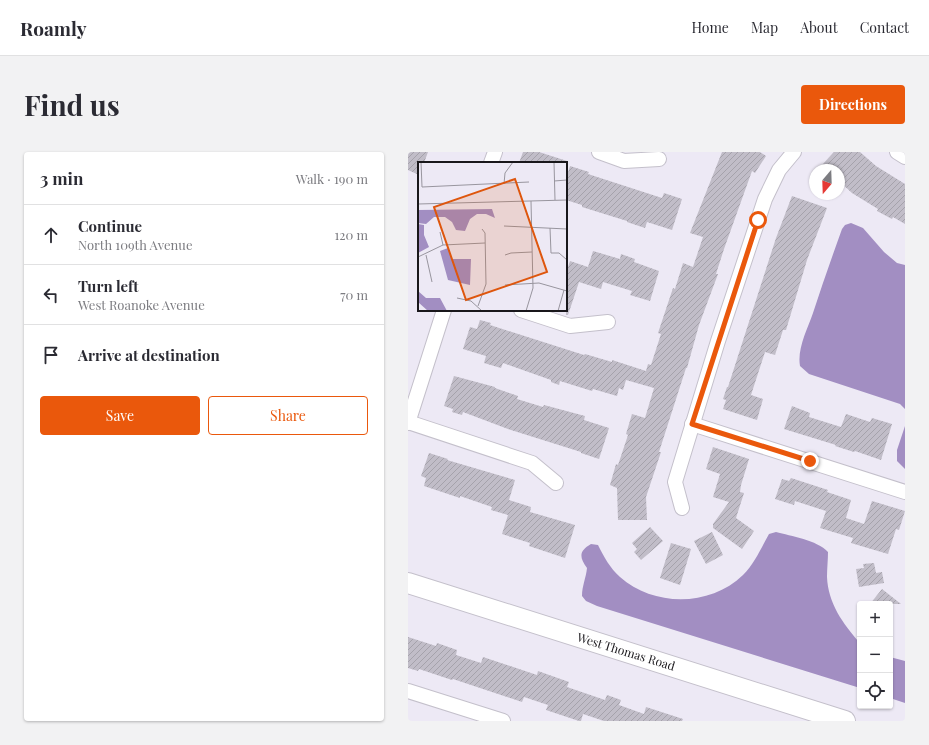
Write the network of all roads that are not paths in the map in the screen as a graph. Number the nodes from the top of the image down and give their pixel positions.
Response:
1 (495, 152) edge
2 (599, 152) edge
3 (794, 152) edge
4 (897, 152) edge
5 (905, 157) edge
6 (659, 159) dead end
7 (491, 162) edge
8 (444, 311) edge
9 (525, 311) edge
10 (608, 322) dead end
11 (408, 423) edge
12 (692, 424) junction
13 (556, 483) dead end
14 (905, 492) edge
15 (682, 508) dead end
16 (408, 583) edge
17 (408, 691) edge
18 (475, 717) edge
19 (503, 721) edge
20 (845, 721) edge

1 - 7 street
2 - 6 street
3 - 12 street
4 - 5 street
8 - 11 street
9 - 10 street
11 - 13 street
12 - 14 street
12 - 15 street
16 - 20 main road, West Thomas Road
17 - 18 street
18 - 19 street

